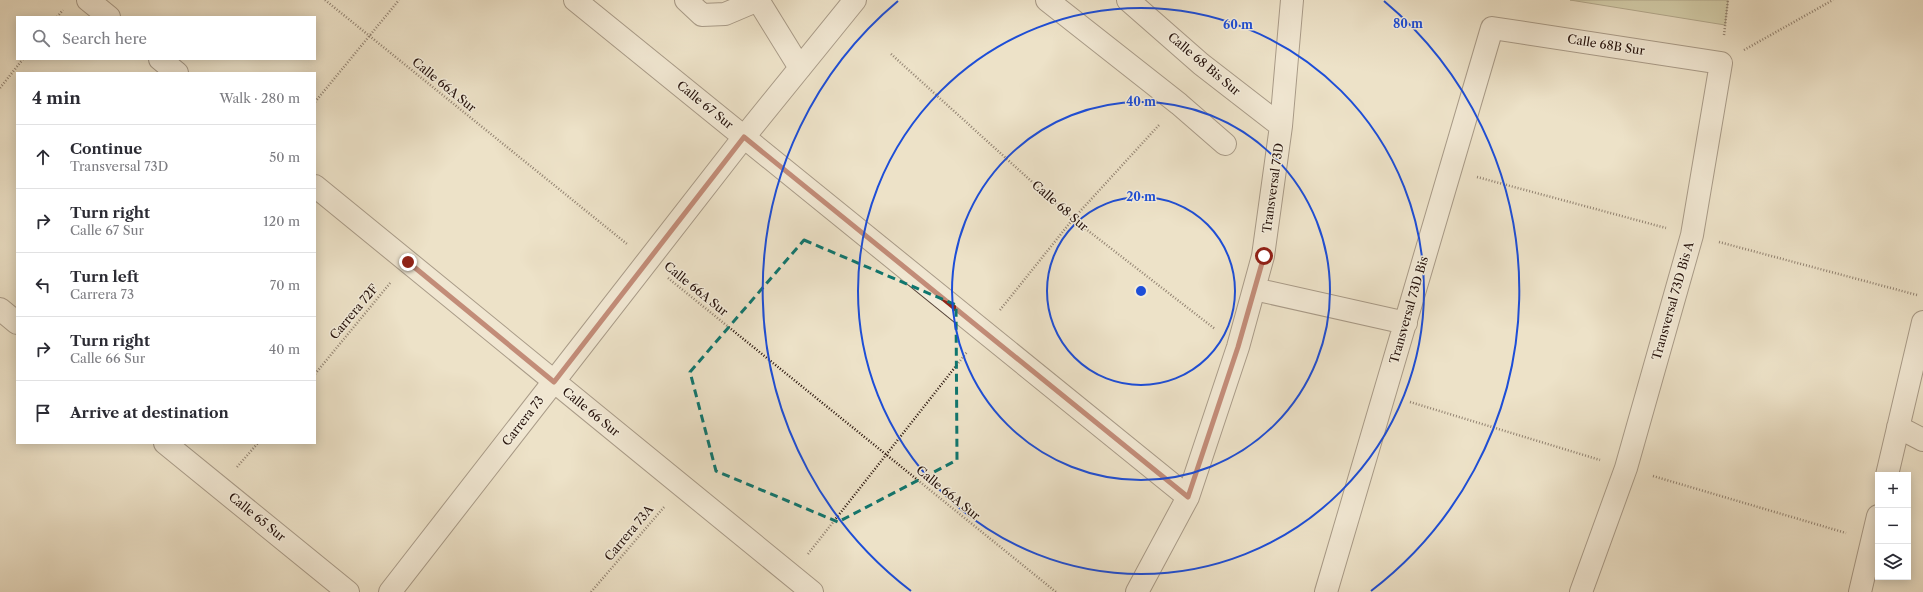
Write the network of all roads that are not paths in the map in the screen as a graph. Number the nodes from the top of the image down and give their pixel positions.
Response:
1 (88, 0) edge
2 (576, 0) edge
3 (686, 0) edge
4 (758, 0) edge
5 (856, 0) edge
6 (1047, 0) edge
7 (1128, 0) edge
8 (1292, 0) edge
9 (108, 16) edge
10 (1492, 28) joint
11 (161, 60) edge
12 (1721, 63) joint
13 (800, 68) junction
14 (176, 72) edge
15 (1281, 126) junction
16 (744, 137) junction
17 (1225, 144) dead end
18 (316, 187) edge
19 (1254, 289) junction
20 (0, 309) edge
21 (16, 322) edge
22 (1923, 322) edge
23 (1406, 323) junction
24 (554, 382) junction
25 (1898, 428) junction
26 (1923, 440) edge
27 (166, 444) edge
28 (1888, 472) edge
29 (1188, 497) junction
30 (1875, 529) edge
31 (348, 592) edge
32 (390, 592) edge
33 (812, 592) edge
34 (1137, 592) edge
35 (1326, 592) edge
36 (1581, 592) edge
37 (1860, 592) edge

1 - 9 street
2 - 16 street, Calle 67 Sur
3 - 4 street
4 - 13 street
5 - 13 street, Carrera 73
6 - 17 street
7 - 15 street, Calle 68 Bis Sur
8 - 15 street, Transversal 73D
10 - 12 street, Calle 68B Sur
10 - 23 street, Transversal 73D Bis
11 - 14 street
12 - 36 street, Transversal 73D Bis A
13 - 16 street, Carrera 73
15 - 19 street, Transversal 73D
16 - 24 street, Carrera 73
16 - 29 street, Calle 67 Sur
18 - 24 street, Calle 66 Sur
19 - 23 street
19 - 29 street, Transversal 73D
20 - 21 street
22 - 25 street
23 - 35 street, Transversal 73D Bis
24 - 32 street, Carrera 73
24 - 33 street, Calle 66 Sur
25 - 26 street
25 - 28 street
27 - 31 street, Calle 65 Sur
29 - 34 street, Transversal 73D
30 - 37 street

